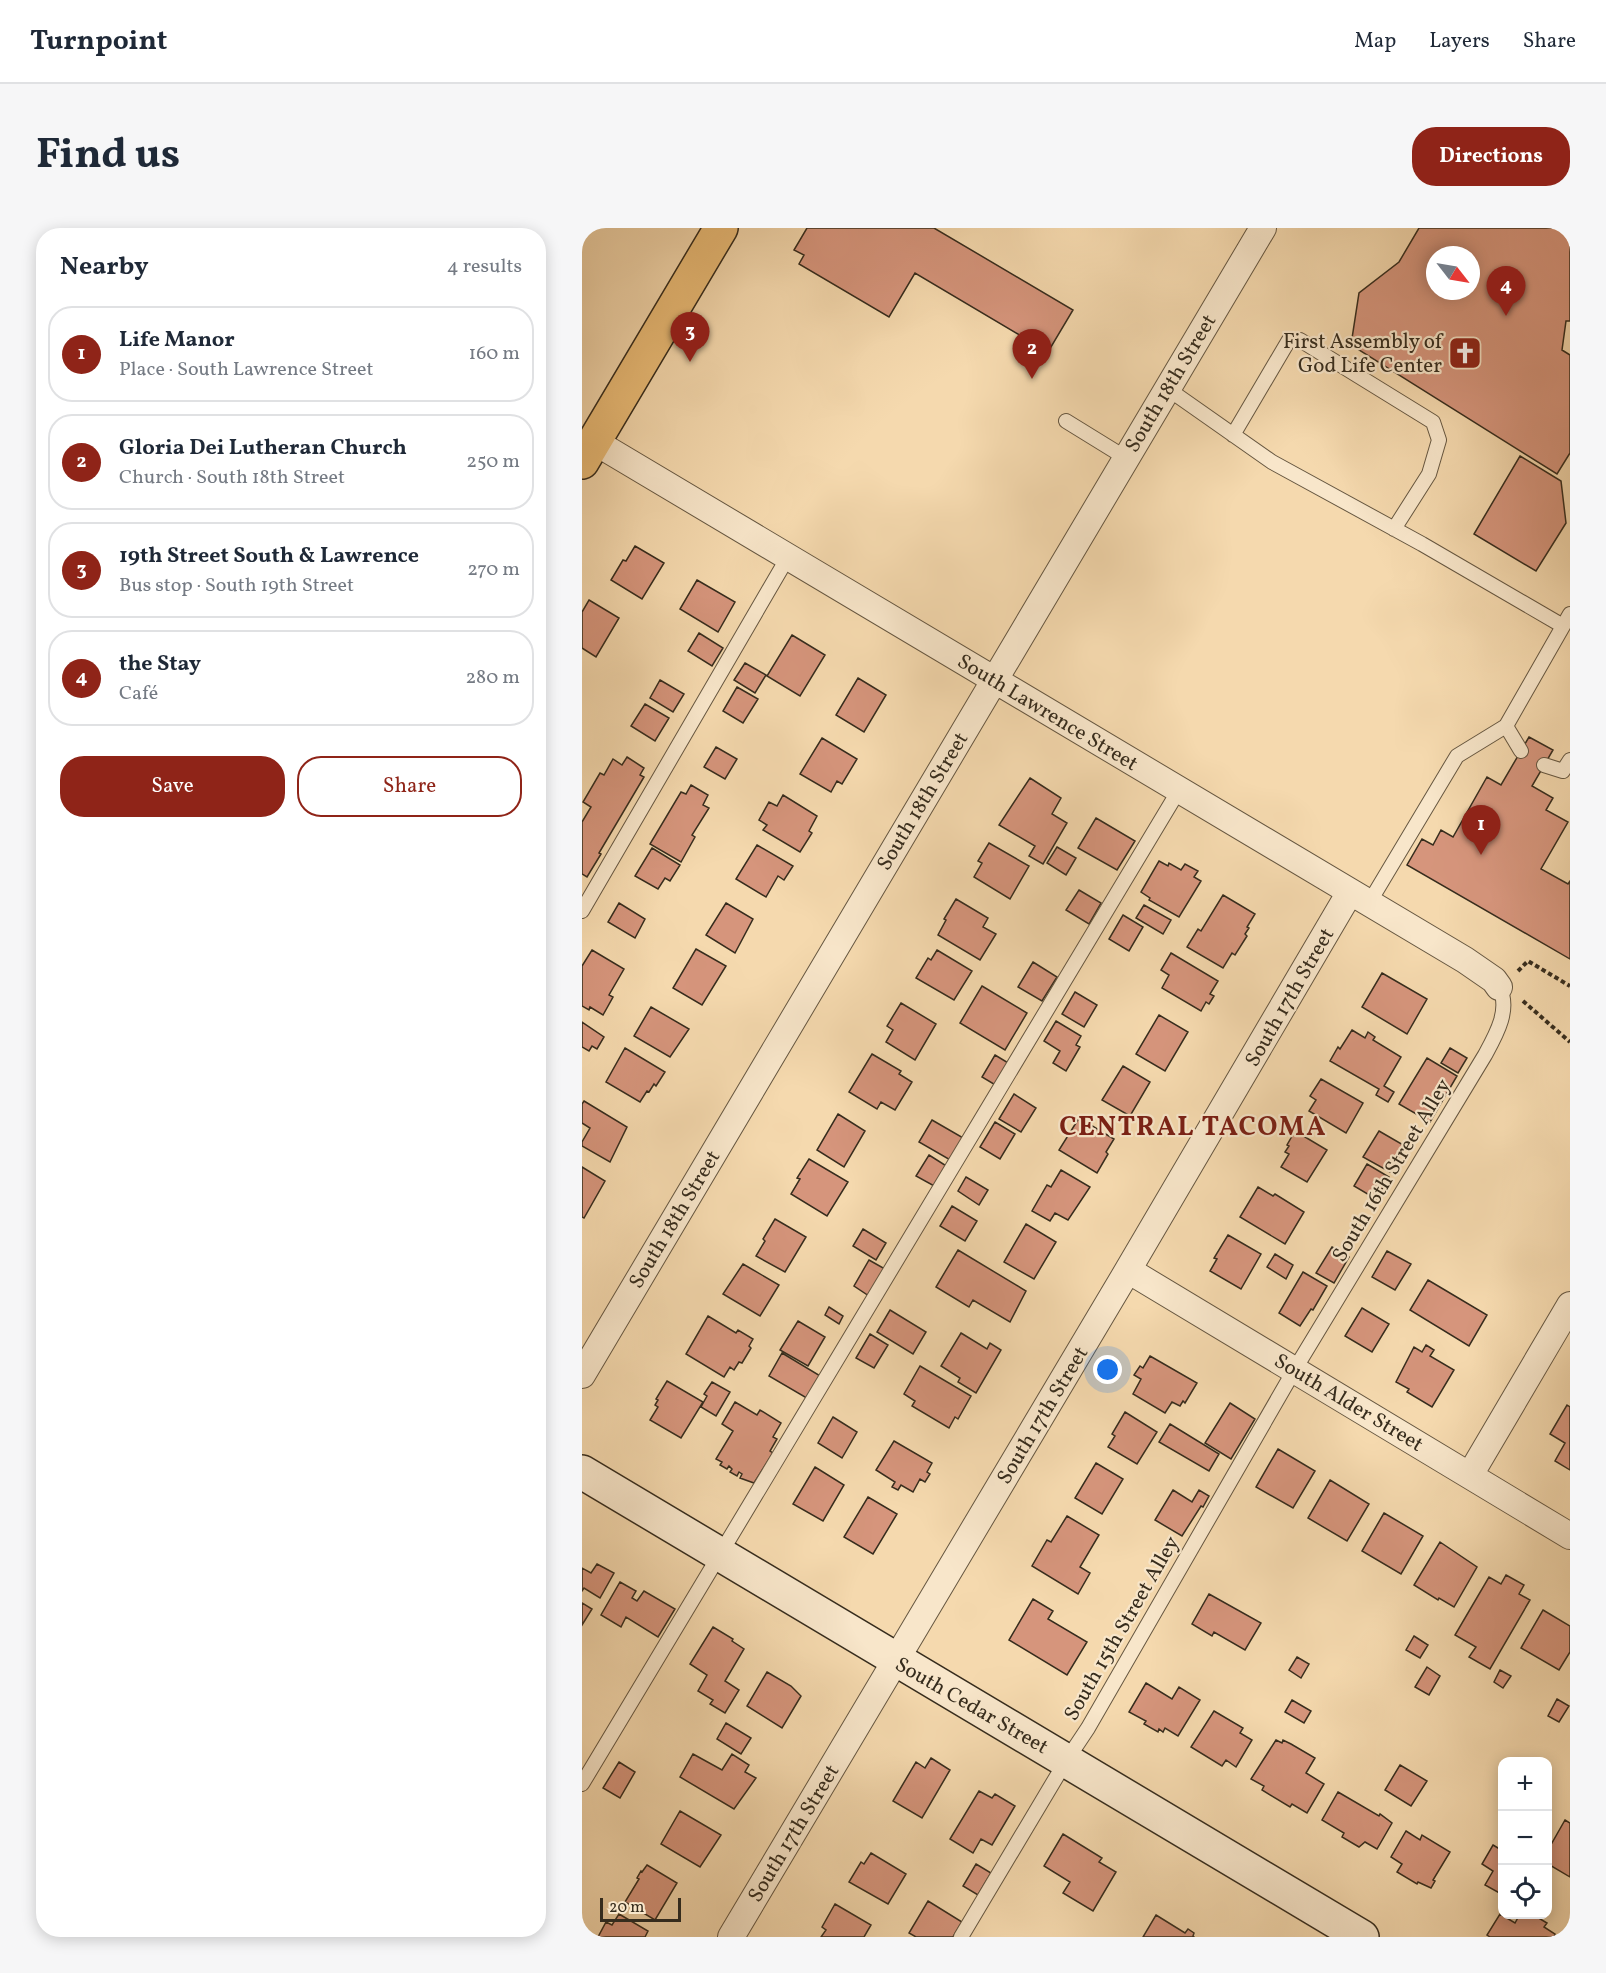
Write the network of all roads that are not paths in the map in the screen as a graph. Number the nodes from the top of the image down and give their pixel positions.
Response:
1 (721, 228) edge
2 (1263, 228) edge
3 (1168, 389) junction
4 (1066, 421) dead end
5 (1233, 435) junction
6 (586, 446) edge
7 (1126, 458) junction
8 (1394, 529) junction
9 (788, 557) junction
10 (1567, 620) edge
11 (994, 680) junction
12 (1506, 726) junction
13 (1521, 750) dead end
14 (1570, 760) edge
15 (1544, 765) dead end
16 (1179, 790) junction
17 (1360, 898) junction
18 (582, 911) edge
19 (1499, 987) joint
20 (1128, 1270) junction
21 (1570, 1305) edge
22 (1295, 1369) junction
23 (582, 1375) edge
24 (582, 1472) edge
25 (1470, 1475) junction
26 (1570, 1536) edge
27 (719, 1555) junction
28 (896, 1660) junction
29 (1066, 1761) junction
30 (582, 1784) edge
31 (731, 1937) edge
32 (961, 1937) edge
33 (1362, 1937) edge

1 - 6 main road
2 - 3 street, South 18th Street
3 - 5 lane
3 - 7 street, South 18th Street
4 - 7 lane
5 - 8 lane
5 - 8 lane
6 - 9 street, South Lawrence Street
7 - 11 street, South 18th Street
8 - 10 lane
9 - 11 street, South Lawrence Street
9 - 18 lane
10 - 12 lane
11 - 16 street, South Lawrence Street
11 - 23 street, South 18th Street
12 - 13 lane
12 - 17 lane
14 - 15 lane
16 - 17 street, South Lawrence Street
16 - 27 lane
17 - 19 street, South Lawrence Street
17 - 20 street, South 17th Street
19 - 22 lane, South 16th Street Alley
20 - 22 street, South Alder Street
20 - 28 street, South 17th Street
21 - 25 street
22 - 25 street, South Alder Street
22 - 29 lane, South 15th Street Alley
24 - 27 main road, South Cedar Street
25 - 26 street, South Alder Street
27 - 28 main road, South Cedar Street
27 - 30 lane
28 - 29 main road, South Cedar Street
28 - 31 street, South 17th Street
29 - 32 lane, South 15th Street Alley
29 - 33 main road, South Cedar Street

